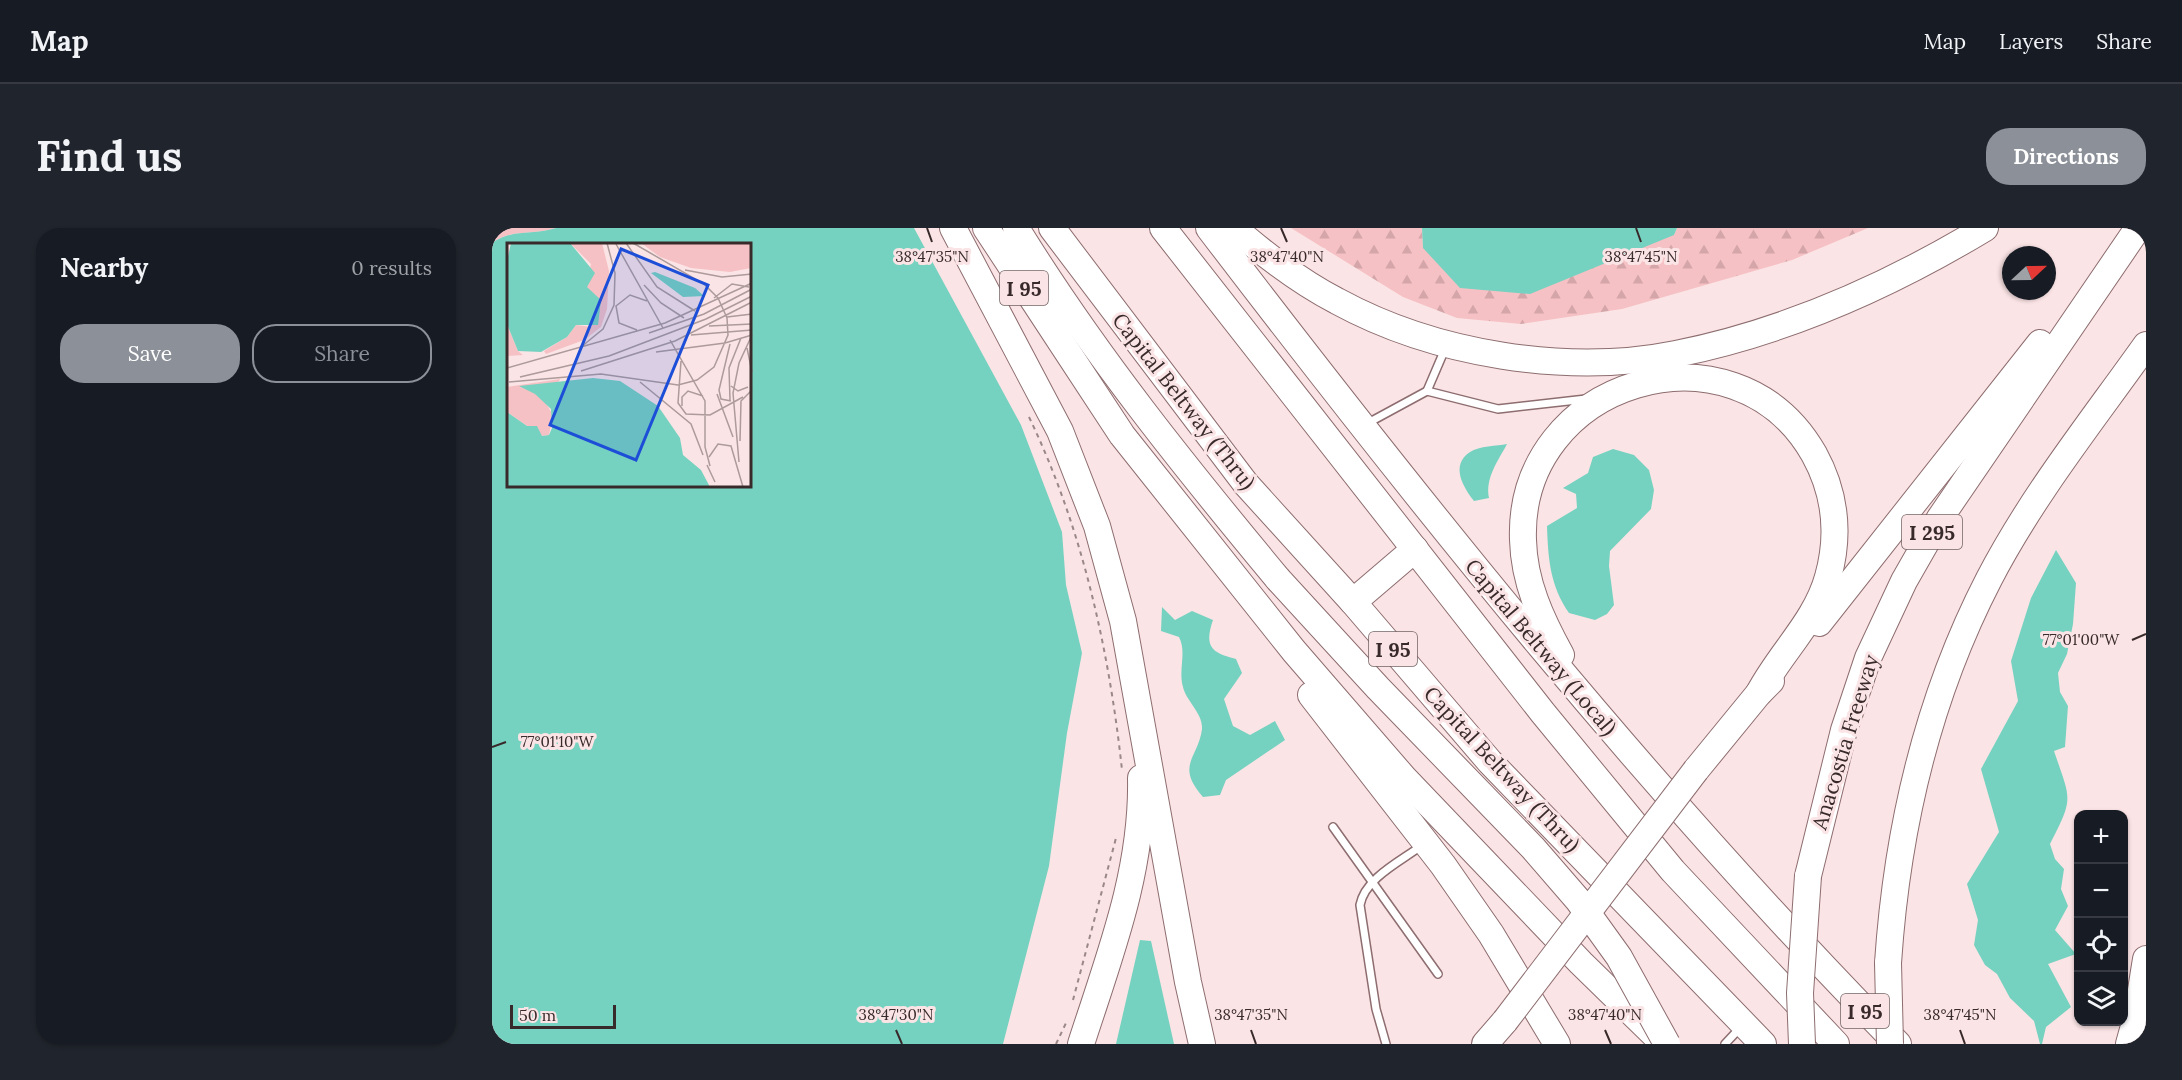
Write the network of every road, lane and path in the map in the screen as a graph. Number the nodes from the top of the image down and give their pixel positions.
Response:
1 (954, 228) edge
2 (986, 228) edge
3 (1016, 228) edge
4 (1052, 228) edge
5 (1163, 228) edge
6 (1209, 228) edge
7 (1234, 228) edge
8 (1985, 228) edge
9 (2131, 228) edge
10 (2138, 228) edge
11 (1447, 344) junction
12 (2146, 345) edge
13 (1427, 391) junction
14 (1606, 395) junction
15 (1026, 412) dead end
16 (1362, 426) junction
17 (1122, 435) junction
18 (1415, 549) junction
19 (1353, 602) junction
20 (1135, 688) junction
21 (1759, 693) junction
22 (1608, 729) junction
23 (1123, 778) dead end
24 (1333, 827) dead end
25 (1118, 831) dead end
26 (1426, 843) junction
27 (1373, 882) junction
28 (2146, 959) edge
29 (1438, 974) dead end
30 (1833, 978) junction
31 (1073, 1002) dead end
32 (1066, 1022) dead end
33 (1744, 1024) junction
34 (1056, 1044) edge
35 (1081, 1044) edge
36 (1202, 1044) edge
37 (1386, 1044) edge
38 (1485, 1044) edge
39 (1557, 1044) edge
40 (1666, 1044) edge
41 (1725, 1044) edge
42 (1763, 1044) edge
43 (1802, 1044) edge
44 (1836, 1044) edge
45 (1890, 1044) edge
46 (1898, 1044) edge
47 (1912, 1044) edge
48 (2129, 1044) edge

1 - 20 highway
2 - 17 highway, I 95
3 - 40 highway, bridge
4 - 19 highway, Capital Beltway (Thru) / I 95
5 - 18 highway, I 95
6 - 16 highway, Capital Beltway (Local) / I 95
7 - 11 highway
8 - 11 highway
9 - 21 highway
10 - 43 highway, Anacostia Freeway / I 295, bridge
11 - 13 lane
12 - 45 highway, bridge
13 - 14 lane
13 - 16 lane
14 - 21 highway
14 - 22 highway
15 - 23 path
16 - 22 highway, Capital Beltway (Local) / I 95
17 - 26 highway
17 - 40 highway, I 95
18 - 19 highway
18 - 44 highway, I 95
19 - 33 highway, Capital Beltway (Thru) / I 95
20 - 35 highway
20 - 36 highway
21 - 38 highway, bridge
22 - 30 highway, Capital Beltway (Local) / I 95
24 - 27 lane
25 - 31 path
26 - 27 lane
26 - 39 highway
27 - 29 lane
27 - 37 lane
28 - 48 highway
30 - 46 highway, Capital Beltway (Local) / I 95
30 - 47 highway
32 - 34 path
33 - 41 lane
33 - 42 highway, Capital Beltway (Thru) / I 95

